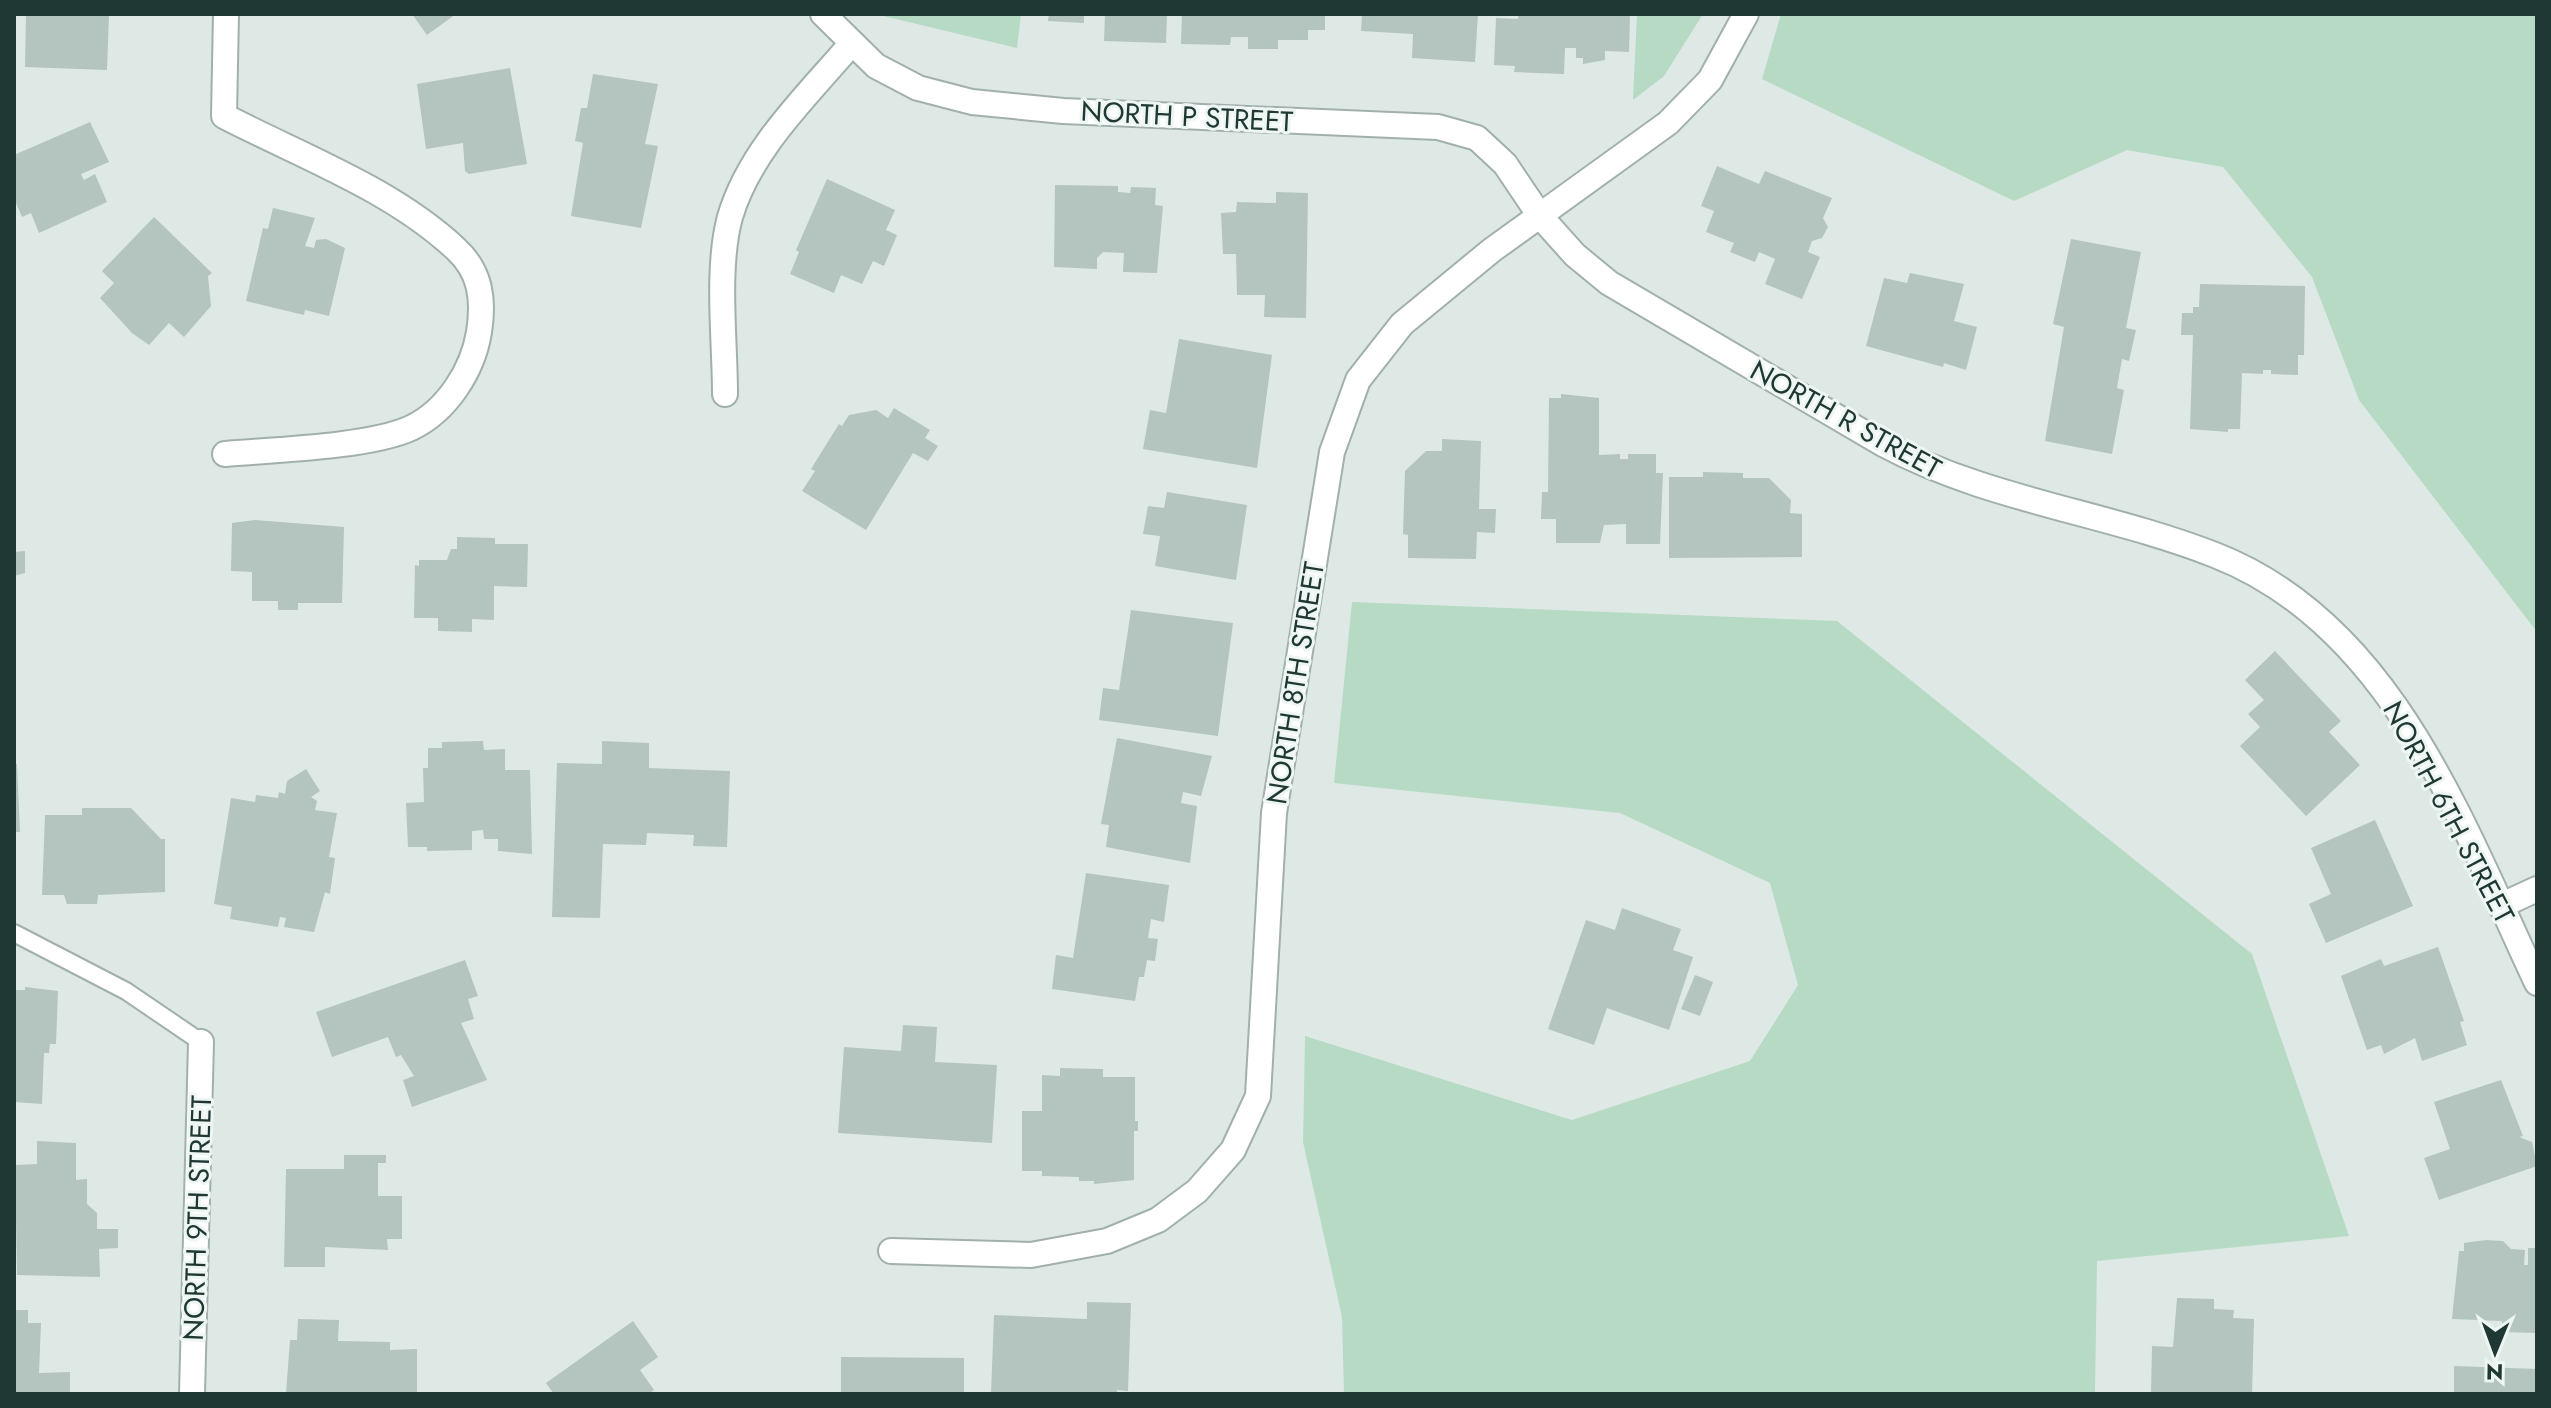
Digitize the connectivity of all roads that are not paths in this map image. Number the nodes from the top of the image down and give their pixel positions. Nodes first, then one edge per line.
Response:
1 (226, 14) edge
2 (823, 14) edge
3 (1746, 14) edge
4 (852, 43) junction
5 (1540, 216) junction
6 (725, 394) dead end
7 (225, 454) dead end
8 (2316, 615) joint
9 (2537, 889) edge
10 (2500, 906) junction
11 (14, 933) edge
12 (2537, 983) edge
13 (201, 1042) joint
14 (891, 1251) dead end
15 (192, 1394) edge

1 - 7 street
2 - 4 street, NORTH P STREET
3 - 5 street, NORTH 8TH STREET
4 - 5 street, NORTH P STREET
4 - 6 street
5 - 8 street, NORTH R STREET
5 - 14 street, NORTH 8TH STREET
8 - 10 street, NORTH 6TH STREET
9 - 10 street
10 - 12 street, NORTH 6TH STREET
11 - 13 lane
13 - 15 street, NORTH 9TH STREET

